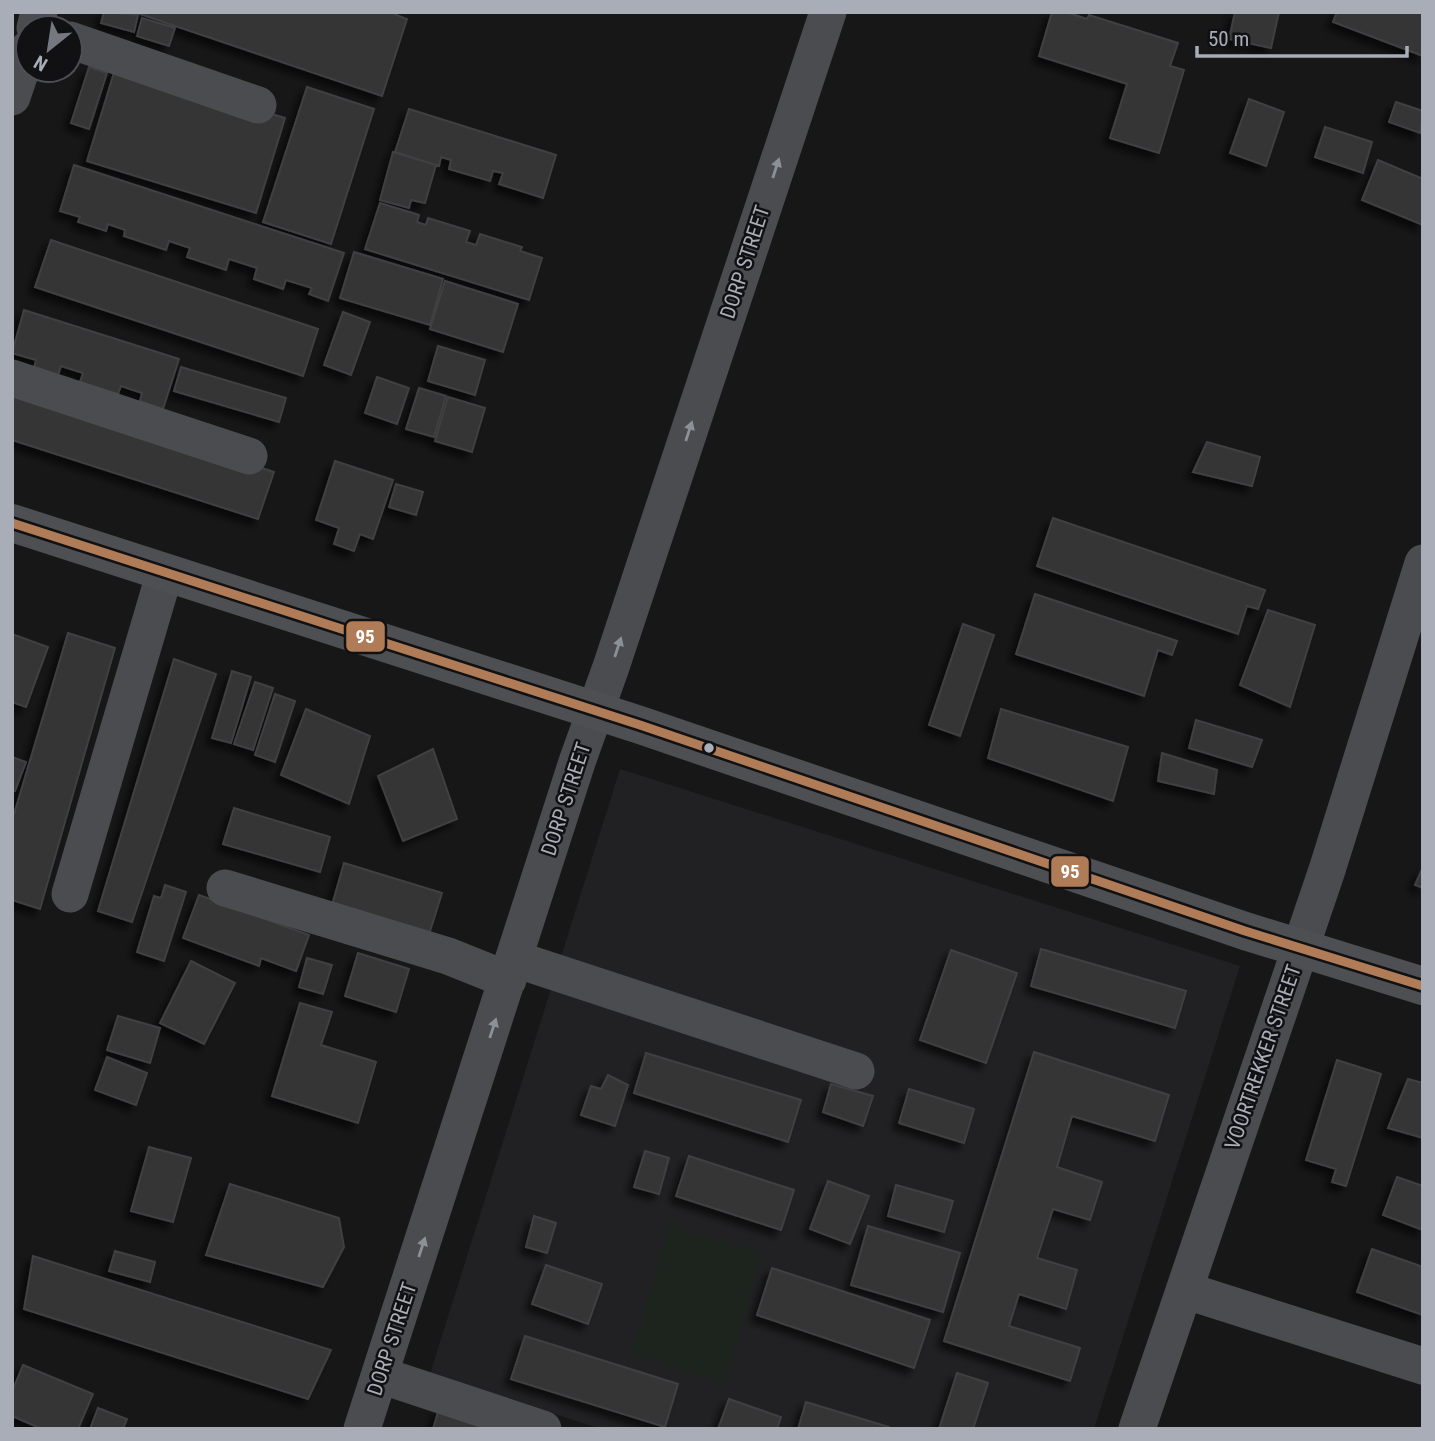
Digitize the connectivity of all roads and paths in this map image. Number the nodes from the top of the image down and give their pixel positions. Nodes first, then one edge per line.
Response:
1 (828, 12) edge
2 (84, 45) edge
3 (258, 105) dead end
4 (12, 378) edge
5 (250, 456) dead end
6 (12, 523) edge
7 (1423, 563) edge
8 (165, 572) junction
9 (595, 711) junction
10 (225, 888) dead end
11 (70, 894) dead end
12 (1301, 948) junction
13 (512, 970) junction
14 (1423, 986) edge
15 (856, 1071) dead end
16 (1184, 1290) junction
17 (1423, 1366) edge
18 (380, 1375) junction
19 (362, 1429) edge
20 (543, 1429) edge
21 (1137, 1429) edge

9 -> 1 street, DORP STREET
2 - 3 street
4 - 5 street
6 - 8 main road
7 - 12 street, VOORTREKKER STREET
8 - 9 main road
8 - 11 street
9 - 12 main road
9 - 13 street, DORP STREET
10 - 13 street
12 - 14 main road
12 - 16 street, VOORTREKKER STREET
13 - 15 street
18 -> 13 street, DORP STREET
16 - 17 street
16 - 21 street, VOORTREKKER STREET
18 - 19 street, DORP STREET
18 - 20 street

